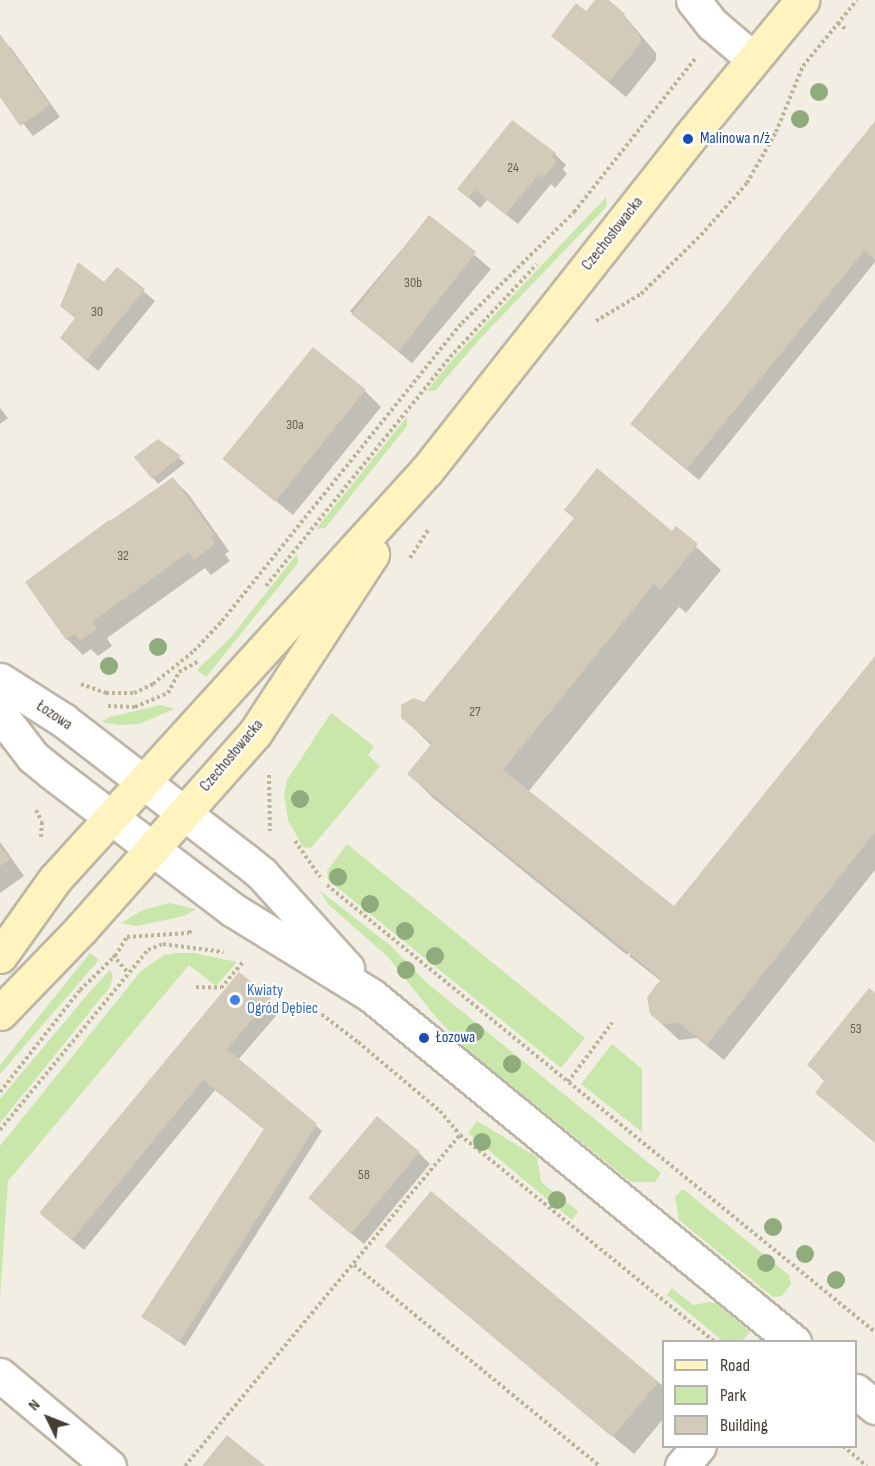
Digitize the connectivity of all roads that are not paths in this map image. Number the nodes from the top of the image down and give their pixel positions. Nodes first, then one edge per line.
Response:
1 (693, 0) edge
2 (802, 0) edge
3 (753, 59) junction
4 (427, 470) junction
5 (0, 680) edge
6 (0, 714) edge
7 (143, 782) junction
8 (184, 813) junction
9 (112, 817) junction
10 (152, 848) junction
11 (0, 956) edge
12 (372, 996) junction
13 (0, 1013) edge
14 (790, 1340) edge
15 (0, 1375) edge
16 (857, 1393) edge
17 (875, 1407) edge
18 (697, 1448) edge
19 (109, 1466) edge
20 (682, 1466) edge

1 - 3 street
2 - 3 street, Czechosłowacka
3 - 4 street, Czechosłowacka
4 - 7 street, Czechosłowacka
4 - 8 street, Czechosłowacka
5 - 7 street, Łozowa
6 - 9 street, Łozowa
7 - 8 street, Łozowa
7 - 9 street, Czechosłowacka
8 - 10 street, Czechosłowacka
8 - 12 street, Łozowa
9 - 10 street, Łozowa
9 - 11 street, Czechosłowacka
10 - 12 street, Łozowa
10 - 13 street, Czechosłowacka
12 - 14 street, Łozowa
15 - 19 street
16 - 17 street
18 - 20 street

